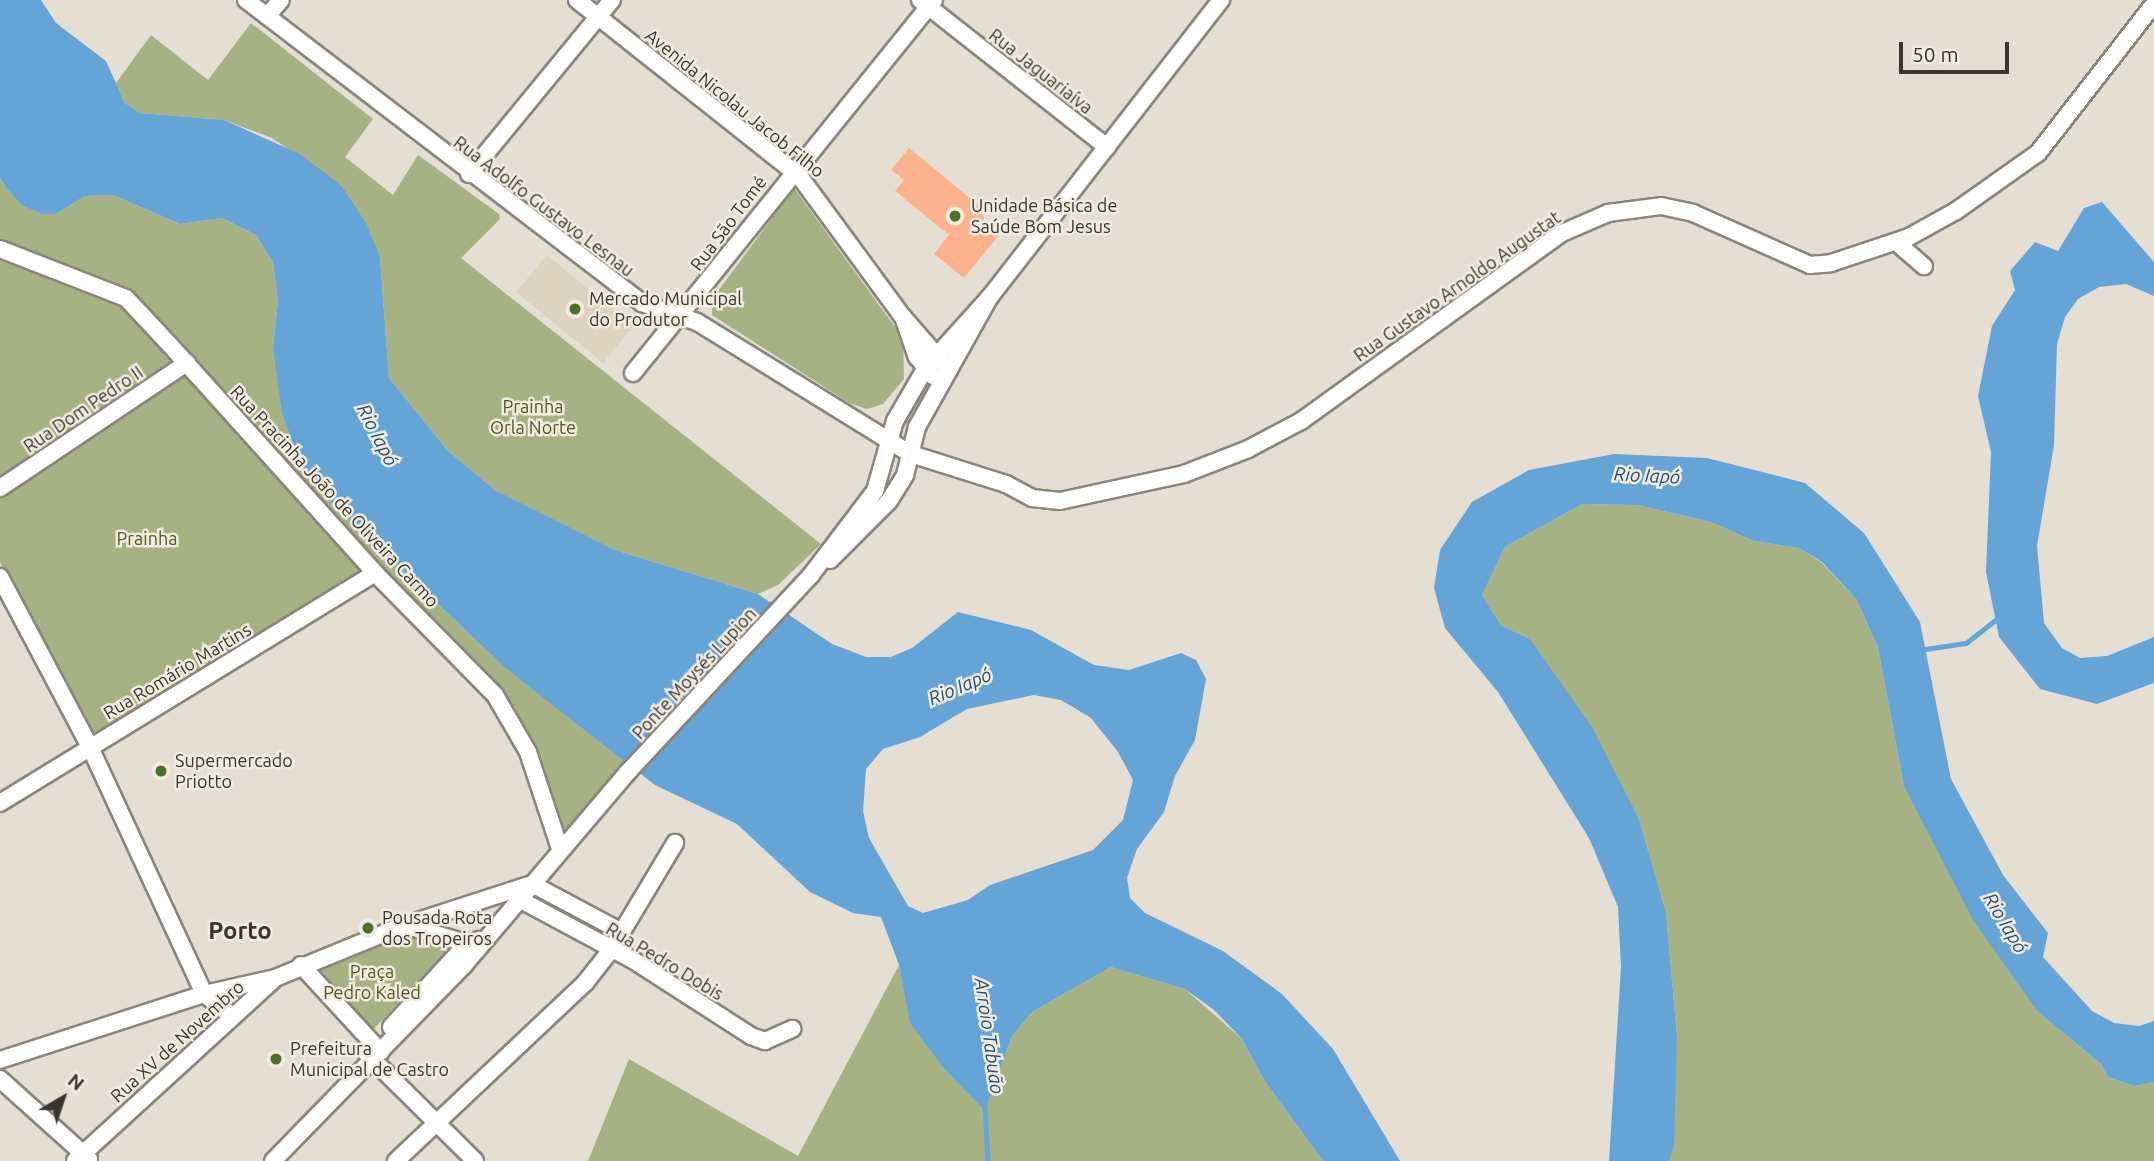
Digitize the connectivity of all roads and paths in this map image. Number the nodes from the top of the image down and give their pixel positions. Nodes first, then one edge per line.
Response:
1 (246, 0) edge
2 (281, 0) edge
3 (576, 0) edge
4 (612, 0) edge
5 (1221, 0) edge
6 (927, 2) edge
7 (2154, 4) edge
8 (267, 16) junction
9 (598, 17) junction
10 (1107, 147) junction
11 (792, 170) junction
12 (469, 174) junction
13 (1896, 242) junction
14 (0, 249) edge
15 (1924, 266) dead end
16 (989, 298) junction
17 (681, 317) junction
18 (187, 363) junction
19 (930, 363) junction
20 (633, 373) dead end
21 (945, 376) junction
22 (888, 442) junction
23 (911, 454) junction
24 (0, 488) edge
25 (375, 573) junction
26 (811, 575) junction
27 (0, 577) edge
28 (90, 747) junction
29 (0, 803) edge
30 (675, 843) dead end
31 (561, 849) junction
32 (532, 884) junction
33 (519, 899) junction
34 (474, 902) junction
35 (402, 926) junction
36 (622, 932) junction
37 (481, 939) junction
38 (611, 950) junction
39 (301, 965) junction
40 (275, 978) junction
41 (236, 986) junction
42 (204, 994) junction
43 (248, 1002) junction
44 (232, 1016) junction
45 (792, 1029) dead end
46 (374, 1053) junction
47 (0, 1060) edge
48 (0, 1079) edge
49 (435, 1124) junction
50 (83, 1158) edge
51 (274, 1161) edge
52 (396, 1161) edge
53 (475, 1161) edge

1 - 8 street, Rua Adolfo Gustavo Lesnau
2 - 8 street
3 - 9 street, Avenida Nicolau Jacob Filho
4 - 9 street
5 - 10 street
6 - 10 street, Rua Jaguariaíva
6 - 11 street, Rua São Tomé
7 - 13 street, Rua Gustavo Arnoldo Augustat
8 - 12 street, Rua Adolfo Gustavo Lesnau
9 - 11 street, Avenida Nicolau Jacob Filho
9 - 12 street
10 - 16 street
11 - 17 street, Rua São Tomé
11 - 19 street, Avenida Nicolau Jacob Filho
12 - 17 street, Rua Adolfo Gustavo Lesnau
13 - 15 street
13 - 23 street, Rua Gustavo Arnoldo Augustat
14 - 18 street, Rua Pracinha João de Oliveira Carmo
16 - 19 street
16 - 21 street
17 - 20 street, Rua São Tomé
17 - 22 street, Rua Adolfo Gustavo Lesnau
18 - 24 street, Rua Dom Pedro II
18 - 25 street, Rua Pracinha João de Oliveira Carmo
19 - 21 street, Avenida Nicolau Jacob Filho
19 - 22 street
21 - 23 street
22 - 23 street, Rua Adolfo Gustavo Lesnau
22 - 26 street
23 - 26 street
25 - 28 street, Rua Romário Martins
25 - 31 street, Rua Pracinha João de Oliveira Carmo
26 - 31 street, Ponte Moysés Lupion
27 - 28 street
28 - 29 street, Rua Romário Martins
28 - 42 street
30 - 36 street
31 - 32 street, Ponte Moysés Lupion
32 - 33 street, Ponte Moysés Lupion
32 - 34 street
32 - 36 street, Rua Pedro Dobis
33 - 37 street, Ponte Moysés Lupion
33 - 38 street, Rua Pedro Dobis
34 - 35 street
34 - 37 street
35 - 37 street
35 - 39 street
36 - 38 street
37 - 46 street, Ponte Moysés Lupion
38 - 45 street, Rua Pedro Dobis
38 - 49 street
39 - 40 street
39 - 46 street
40 - 41 street
40 - 43 street, Rua XV de Novembro
41 - 42 street
41 - 43 street
42 - 44 street
42 - 47 street
43 - 44 street, Rua XV de Novembro
44 - 50 street, Rua XV de Novembro
46 - 49 street
46 - 51 street, Ponte Moysés Lupion
48 - 50 street
49 - 52 street
49 - 53 street

